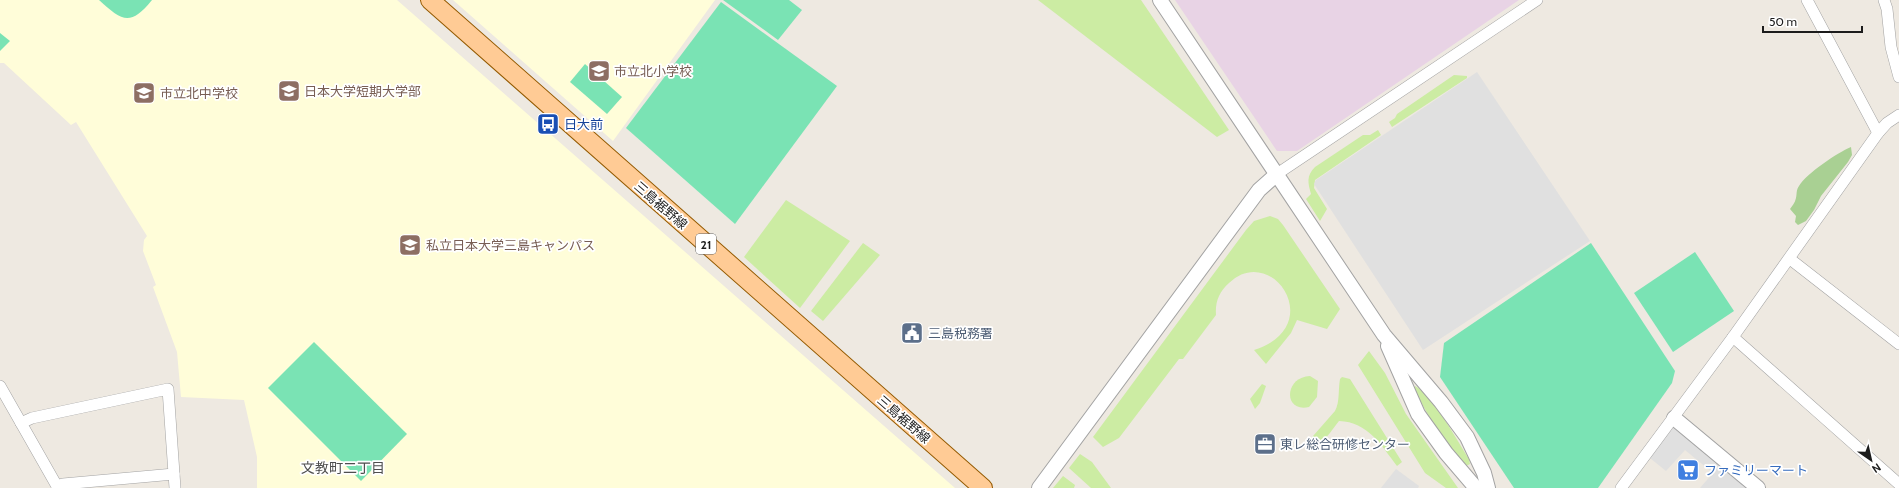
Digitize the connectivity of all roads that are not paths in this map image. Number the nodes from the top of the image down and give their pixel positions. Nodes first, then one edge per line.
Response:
1 (430, 0) edge
2 (1160, 0) edge
3 (1537, 0) edge
4 (1807, 0) edge
5 (1884, 0) edge
6 (1899, 77) edge
7 (1899, 115) edge
8 (1878, 133) junction
9 (1277, 174) junction
10 (1790, 259) junction
11 (1384, 335) junction
12 (1733, 337) junction
13 (1899, 344) edge
14 (0, 386) edge
15 (1674, 418) junction
16 (21, 423) junction
17 (174, 474) junction
18 (1899, 484) edge
19 (58, 487) edge
20 (175, 488) edge
21 (983, 488) edge
22 (1039, 488) edge
23 (1476, 488) edge
24 (1488, 488) edge
25 (1621, 488) edge
26 (1758, 488) edge

1 - 21 main road, 三島裾野線 / 21
2 - 9 street
3 - 9 street
4 - 8 street
5 - 6 street
7 - 8 street
8 - 10 street
9 - 11 street
9 - 22 street
10 - 12 street
10 - 13 street
11 - 23 street
11 - 24 street
12 - 15 street
12 - 18 street
14 - 16 street
15 - 25 street
15 - 26 street
16 - 17 street
16 - 19 street
17 - 19 street
17 - 20 street

